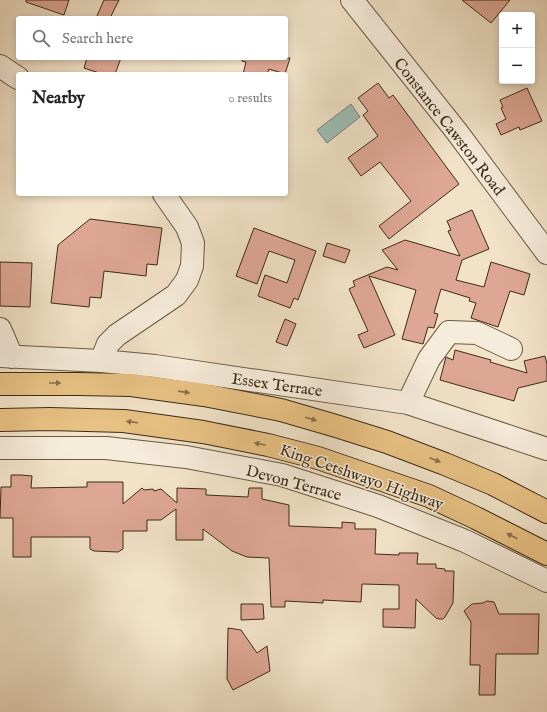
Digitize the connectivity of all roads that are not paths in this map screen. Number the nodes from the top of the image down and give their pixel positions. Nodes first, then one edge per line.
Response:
1 (352, 0) edge
2 (0, 66) edge
3 (16, 77) edge
4 (165, 196) edge
5 (547, 253) edge
6 (0, 329) edge
7 (511, 349) dead end
8 (6, 357) edge
9 (101, 361) junction
10 (0, 384) edge
11 (408, 403) junction
12 (0, 420) edge
13 (0, 448) edge
14 (547, 449) edge
15 (547, 512) edge
16 (547, 554) edge
17 (547, 581) edge

1 - 5 street, Constance Cawston Road
2 - 3 street
4 - 9 street
6 - 8 street
7 - 11 street
8 - 9 street, Essex Terrace
9 - 11 street, Essex Terrace
10 -> 15 highway
11 - 14 street, Essex Terrace
16 -> 12 highway, King Cetshwayo Highway
13 - 17 street, Devon Terrace

